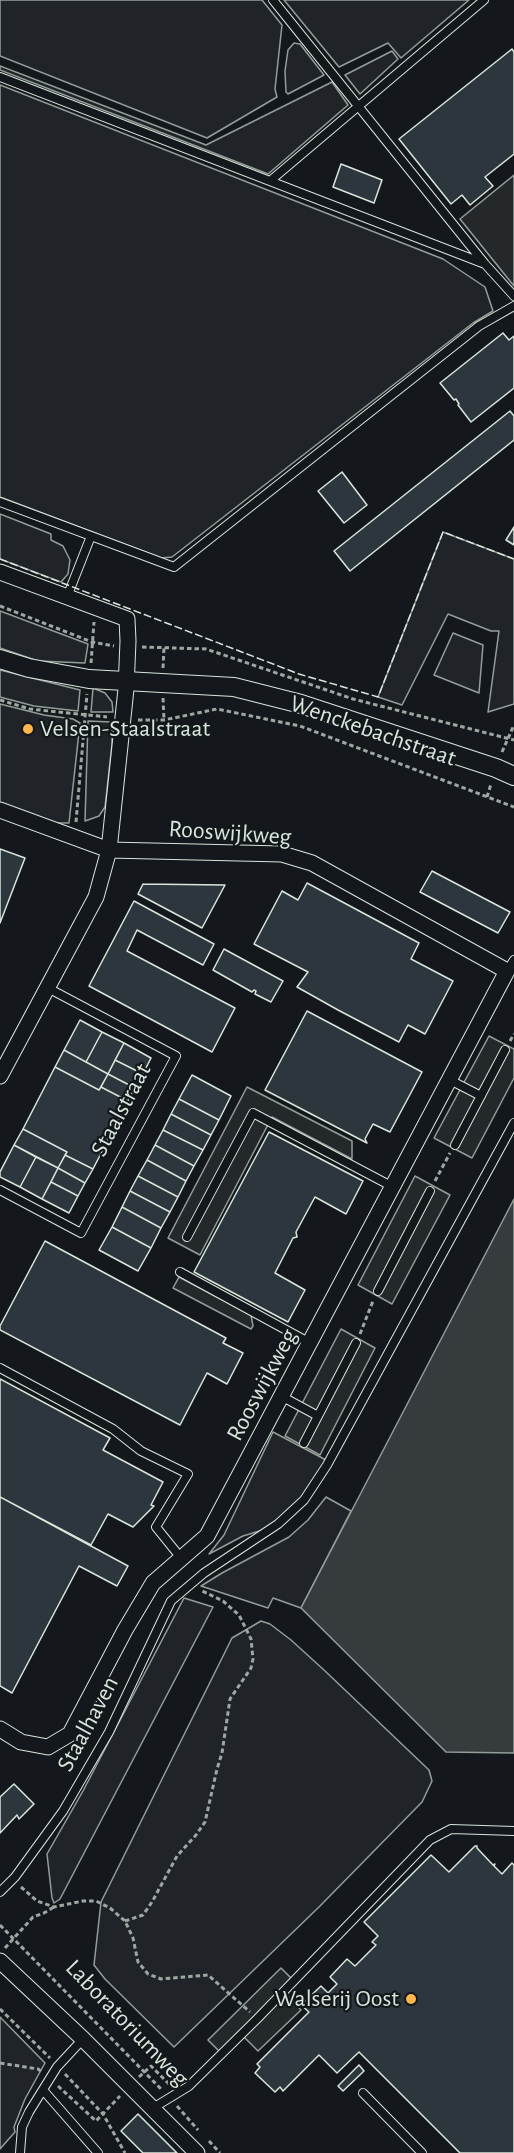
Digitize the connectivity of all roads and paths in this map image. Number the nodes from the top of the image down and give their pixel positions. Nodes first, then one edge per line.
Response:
1 (273, 0) edge
2 (484, 0) edge
3 (0, 77) edge
4 (359, 107) junction
5 (270, 181) junction
6 (485, 264) junction
7 (514, 296) edge
8 (514, 306) edge
9 (0, 502) edge
10 (91, 536) junction
11 (0, 572) edge
12 (66, 597) junction
13 (0, 606) edge
14 (128, 647) junction
15 (0, 658) edge
16 (127, 681) junction
17 (0, 700) edge
18 (85, 714) junction
19 (123, 719) junction
20 (514, 725) edge
21 (507, 738) junction
22 (514, 740) edge
23 (514, 776) edge
24 (514, 807) edge
25 (0, 810) edge
26 (75, 839) junction
27 (109, 850) junction
28 (511, 966) edge
29 (48, 988) junction
30 (505, 1050) dead end
31 (0, 1075) edge
32 (450, 1080) junction
33 (481, 1096) junction
34 (514, 1123) edge
35 (455, 1145) joint
36 (393, 1187) junction
37 (0, 1190) edge
38 (430, 1191) joint
39 (187, 1236) dead end
40 (180, 1272) dead end
41 (378, 1291) joint
42 (310, 1343) junction
43 (356, 1344) joint
44 (0, 1368) edge
45 (281, 1396) junction
46 (318, 1416) junction
47 (304, 1443) dead end
48 (181, 1558) junction
49 (189, 1585) junction
50 (0, 1729) edge
51 (514, 1831) edge
52 (13, 1879) junction
53 (0, 1892) edge
54 (54, 1907) junction
55 (125, 1922) junction
56 (0, 1925) edge
57 (14, 1939) junction
58 (0, 1961) edge
59 (0, 2009) edge
60 (257, 2019) junction
61 (84, 2039) junction
62 (0, 2063) edge
63 (57, 2067) junction
64 (145, 2071) junction
65 (50, 2078) junction
66 (130, 2086) junction
67 (43, 2090) junction
68 (178, 2093) junction
69 (363, 2093) dead end
70 (170, 2099) junction
71 (153, 2108) junction
72 (103, 2114) junction
73 (199, 2131) dead end
74 (206, 2139) dead end
75 (20, 2153) edge
76 (98, 2153) edge
77 (125, 2153) edge
78 (197, 2153) edge
79 (220, 2153) edge
80 (422, 2153) edge

1 - 4 lane
2 - 4 lane
3 - 5 lane
4 - 5 lane
4 - 6 lane
5 - 6 lane
6 - 7 lane
8 - 10 lane
9 - 10 lane
10 - 12 lane
11 - 12 street
12 - 14 street
13 - 14 path, Wenckebachstraat
14 - 16 street
14 - 21 path, Wenckebachstraat
15 - 16 street, Wenckebachstraat
16 - 19 street
16 - 23 street, Wenckebachstraat
17 - 18 path, Wenckebachstraat
18 - 19 path, Wenckebachstraat
18 - 26 path
19 - 24 path, Wenckebachstraat
19 - 27 street
20 - 21 path
21 - 22 path, Wenckebachstraat
25 - 26 street, Rooswijkweg
26 - 27 street, Rooswijkweg
27 - 28 street, Rooswijkweg
27 - 29 street
28 - 32 street, Rooswijkweg
29 - 31 street
29 - 37 lane, Staalstraat
30 - 33 lane
32 - 33 lane
32 - 36 street, Rooswijkweg
33 - 35 lane
34 - 49 lane, Staalhaven
35 - 38 path
36 - 39 lane
36 - 42 street, Rooswijkweg
38 - 41 lane
40 - 42 lane
41 - 43 path
42 - 45 street, Rooswijkweg
43 - 46 lane
44 - 48 lane
45 - 46 lane
45 - 48 street, Rooswijkweg
46 - 47 lane
48 - 50 street, Rooswijkweg
49 - 52 lane, Staalhaven
49 - 55 path
51 - 60 lane
52 - 53 lane, Staalhaven
52 - 54 path
54 - 55 path
54 - 57 path
55 - 60 path
56 - 57 path, Laboratoriumweg
57 - 64 path, Laboratoriumweg
58 - 61 street, Laboratoriumweg
59 - 63 path
60 - 68 lane
61 - 63 lane
61 - 66 street, Laboratoriumweg
62 - 65 path
63 - 65 lane
63 - 72 path
64 - 66 path
64 - 68 path
64 - 70 path, Laboratoriumweg
65 - 67 lane
65 - 72 path
66 - 71 street, Laboratoriumweg
66 - 72 path
67 - 75 lane
67 - 76 lane
68 - 70 lane
69 - 80 lane
70 - 71 lane
70 - 73 path, Laboratoriumweg
71 - 78 street, Laboratoriumweg
72 - 77 path
74 - 79 path

